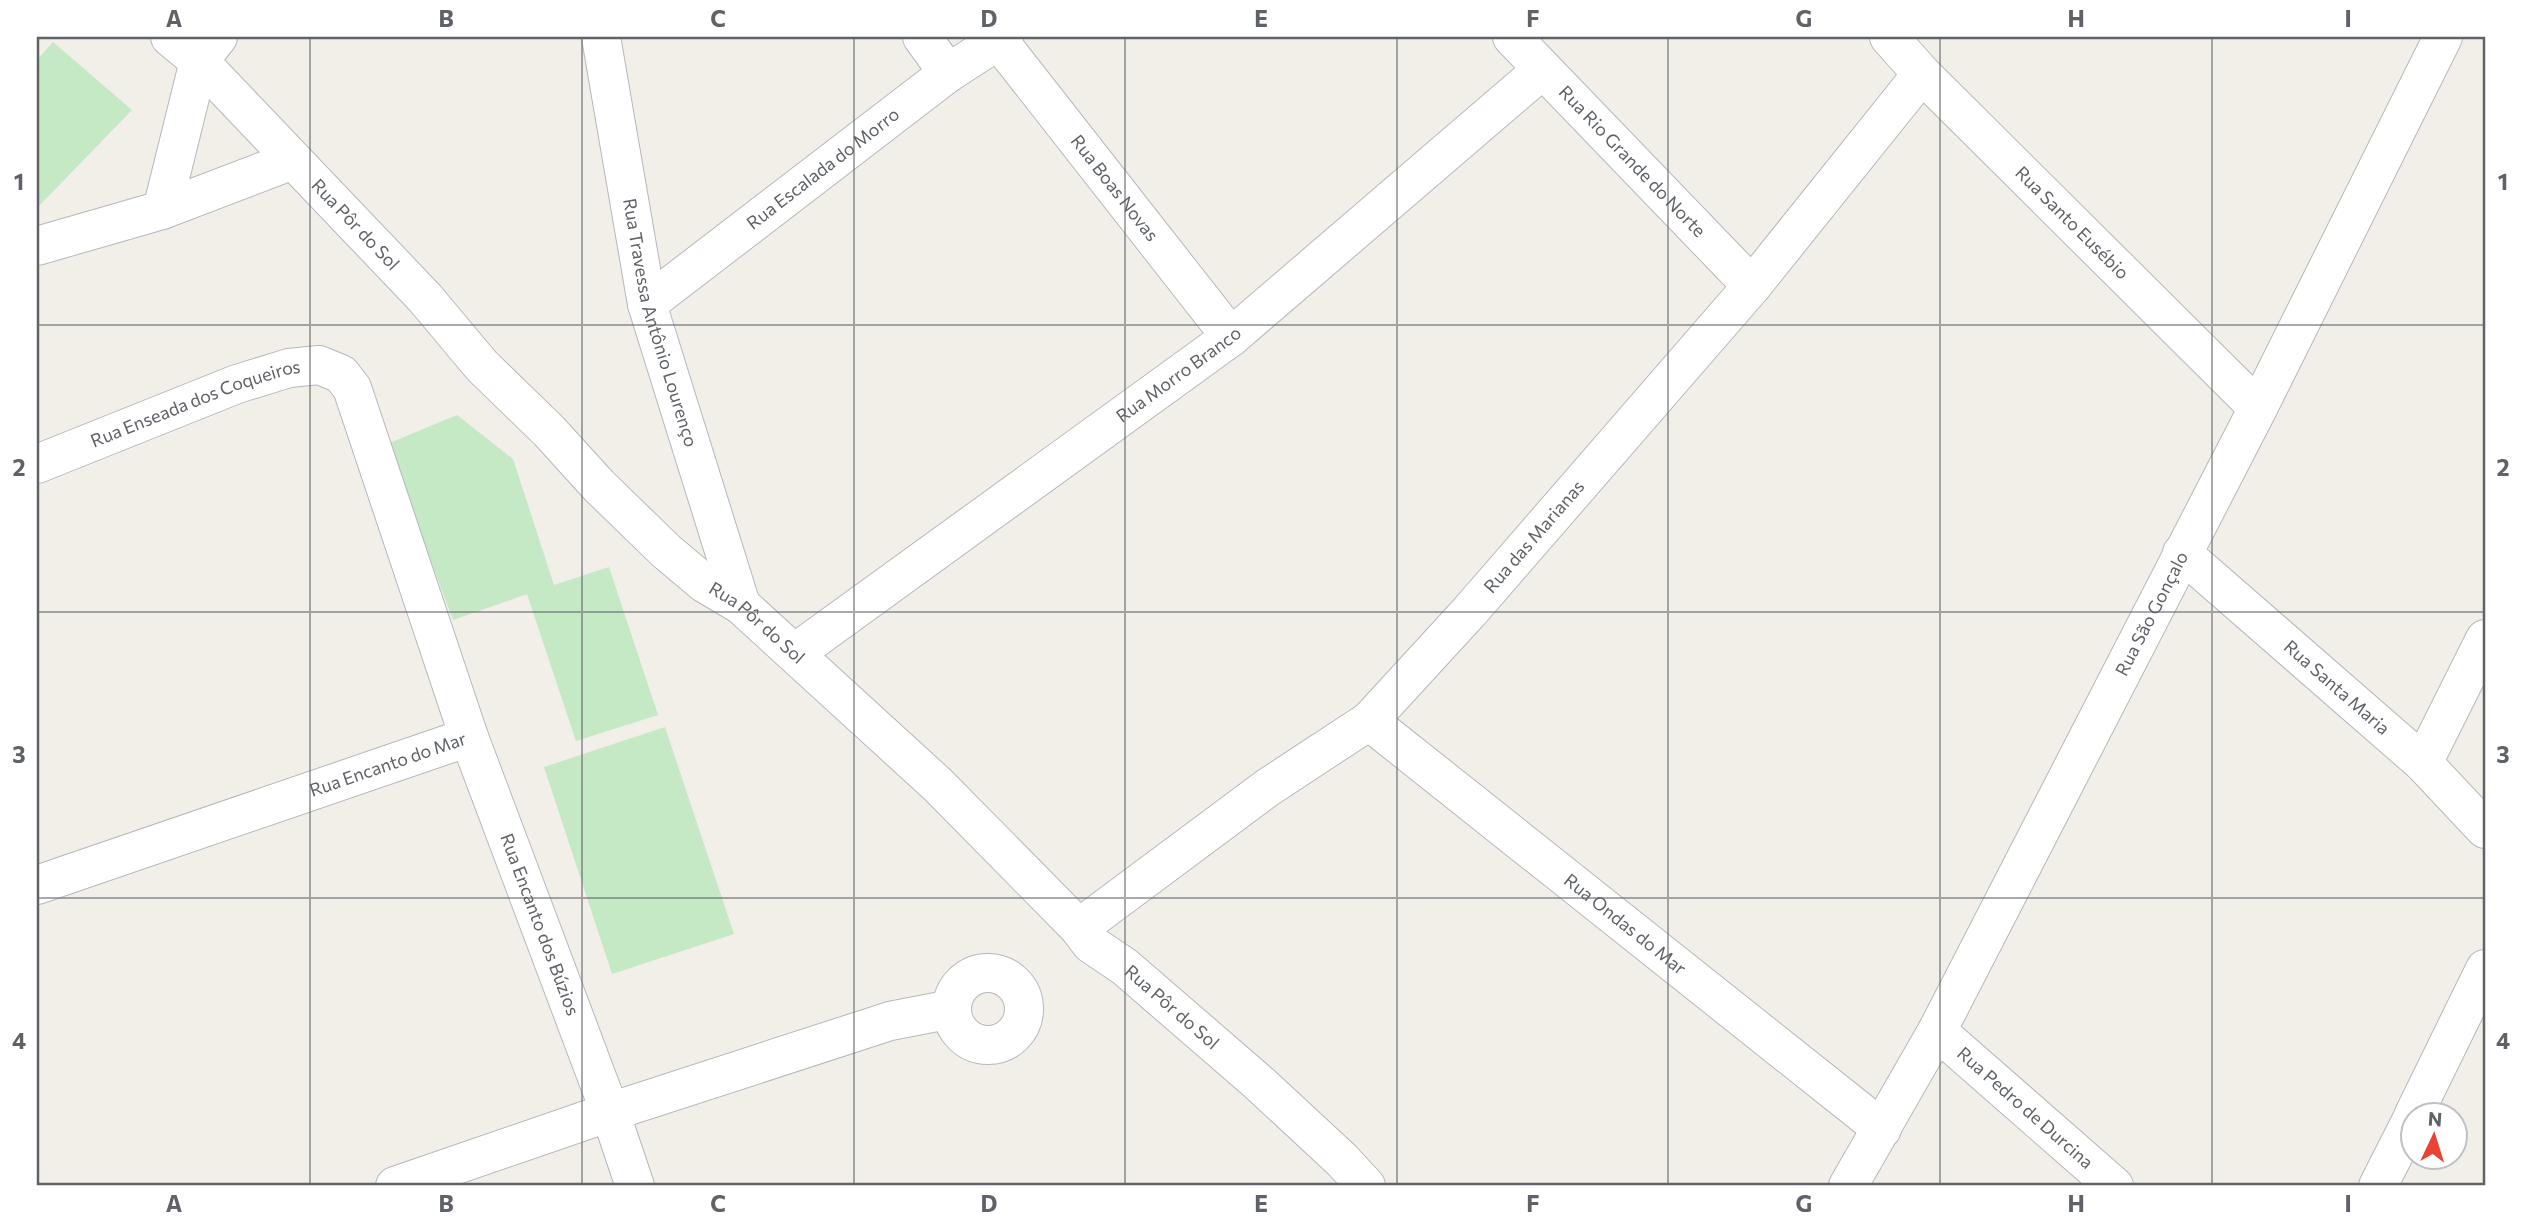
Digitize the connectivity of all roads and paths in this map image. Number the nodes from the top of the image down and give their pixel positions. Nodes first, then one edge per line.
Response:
1 (170, 37) edge
2 (601, 37) edge
3 (922, 37) edge
4 (1512, 37) edge
5 (1889, 37) edge
6 (2442, 37) edge
7 (1001, 39) edge
8 (209, 49) edge
9 (1542, 70) junction
10 (948, 73) junction
11 (1922, 74) junction
12 (293, 160) junction
13 (162, 210) junction
14 (37, 246) edge
15 (1752, 286) junction
16 (647, 304) junction
17 (1231, 337) junction
18 (2258, 408) junction
19 (366, 427) joint
20 (37, 464) edge
21 (2182, 553) junction
22 (741, 605) junction
23 (2485, 639) edge
24 (795, 653) junction
25 (1368, 721) junction
26 (469, 737) junction
27 (2423, 763) junction
28 (2485, 829) edge
29 (37, 885) edge
30 (1079, 928) junction
31 (2485, 969) edge
32 (952, 1009) dead end
33 (1937, 1031) junction
34 (2421, 1100) edge
35 (610, 1112) junction
36 (1882, 1129) junction
37 (2400, 1143) edge
38 (395, 1186) edge
39 (635, 1186) edge
40 (1366, 1186) edge
41 (1848, 1186) edge
42 (2114, 1186) edge
43 (2378, 1186) edge

1 - 8 street, Rua Pôr do Sol
2 - 16 street, Rua Travessa Antônio Lourenço
3 - 10 street
4 - 9 street, Rua Rio Grande do Norte
5 - 11 street, Rua Santo Eusébio
6 - 18 street, Rua São Gonçalo
7 - 10 street, Rua Escalada do Morro
7 - 17 street, Rua Boas Novas
8 - 12 street, Rua Pôr do Sol
8 - 13 street
9 - 15 street, Rua Rio Grande do Norte
9 - 17 street, Rua Morro Branco
10 - 16 street, Rua Escalada do Morro
11 - 15 street, Rua das Marianas
11 - 18 street, Rua Santo Eusébio
12 - 13 street
12 - 22 street, Rua Pôr do Sol
13 - 14 street
15 - 25 street, Rua das Marianas
16 - 22 street, Rua Travessa Antônio Lourenço
17 - 24 street, Rua Morro Branco
18 - 21 street, Rua São Gonçalo
19 - 20 street, Rua Enseada dos Coqueiros
19 - 26 street, Rua Encanto do Mar
21 - 27 street, Rua Santa Maria
21 - 33 street, Rua São Gonçalo
22 - 24 street, Rua Pôr do Sol
23 - 27 street
24 - 30 street, Rua Pôr do Sol
25 - 30 street, Rua das Marianas
25 - 36 street, Rua Ondas do Mar
26 - 29 street, Rua Encanto do Mar
26 - 35 street, Rua Encanto dos Búzios
27 - 28 street, Rua Santa Maria
30 - 40 street, Rua Pôr do Sol
31 - 34 street
32 - 35 street
33 - 36 street, Rua São Gonçalo
33 - 42 street, Rua Pedro de Durcina
35 - 38 street
35 - 39 street, Rua Encanto dos Búzios
36 - 41 street, Rua São Gonçalo
37 - 43 street

